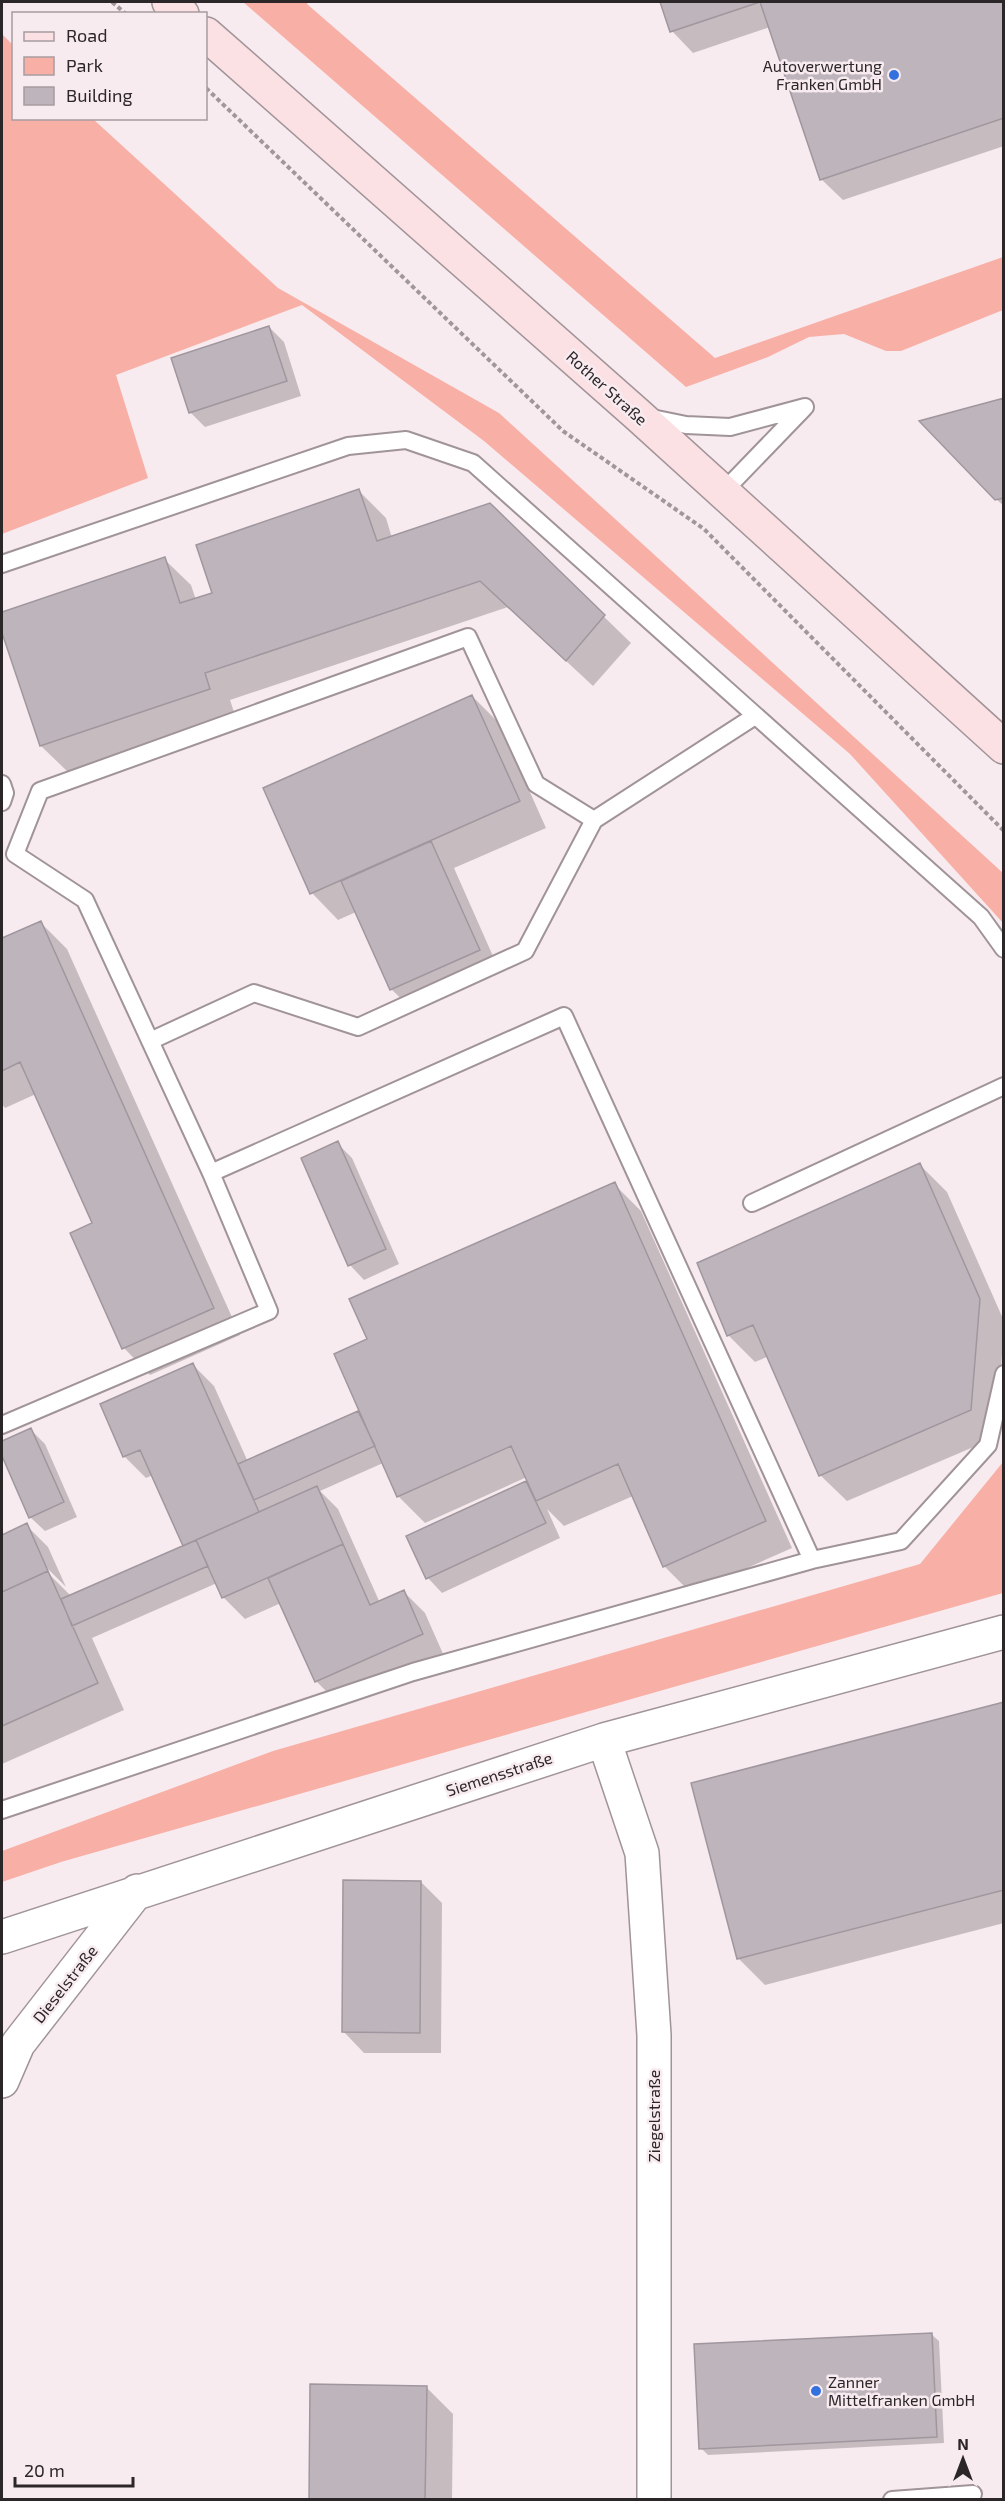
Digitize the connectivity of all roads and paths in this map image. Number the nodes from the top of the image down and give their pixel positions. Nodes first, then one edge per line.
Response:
1 (112, 2) edge
2 (124, 12) edge
3 (207, 35) edge
4 (207, 89) edge
5 (638, 415) junction
6 (722, 493) junction
7 (2, 564) edge
8 (755, 716) junction
9 (1004, 747) edge
10 (2, 784) edge
11 (2, 802) edge
12 (594, 820) junction
13 (1004, 831) edge
14 (1004, 948) edge
15 (150, 1041) junction
16 (1004, 1086) edge
17 (211, 1173) junction
18 (752, 1203) dead end
19 (1004, 1374) edge
20 (2, 1425) edge
21 (812, 1560) junction
22 (1004, 1632) edge
23 (604, 1740) junction
24 (2, 1810) edge
25 (137, 1891) junction
26 (2, 1937) edge
27 (2, 2081) edge
28 (974, 2494) dead end
29 (654, 2499) edge
30 (892, 2499) edge

1 - 2 path
3 - 5 main road, Rother Straße
4 - 13 path
5 - 6 main road, Rother Straße
5 - 6 lane
6 - 9 main road, Rother Straße
7 - 8 lane
8 - 12 lane
8 - 14 lane
10 - 11 lane
12 - 15 lane
12 - 15 lane
15 - 17 lane
16 - 18 lane
17 - 20 lane
17 - 21 lane
19 - 21 lane
21 - 24 lane
22 - 23 street, Siemensstraße
23 - 25 street, Siemensstraße
23 - 29 street, Ziegelstraße
25 - 26 street, Siemensstraße
25 - 27 street, Dieselstraße
28 - 30 lane

